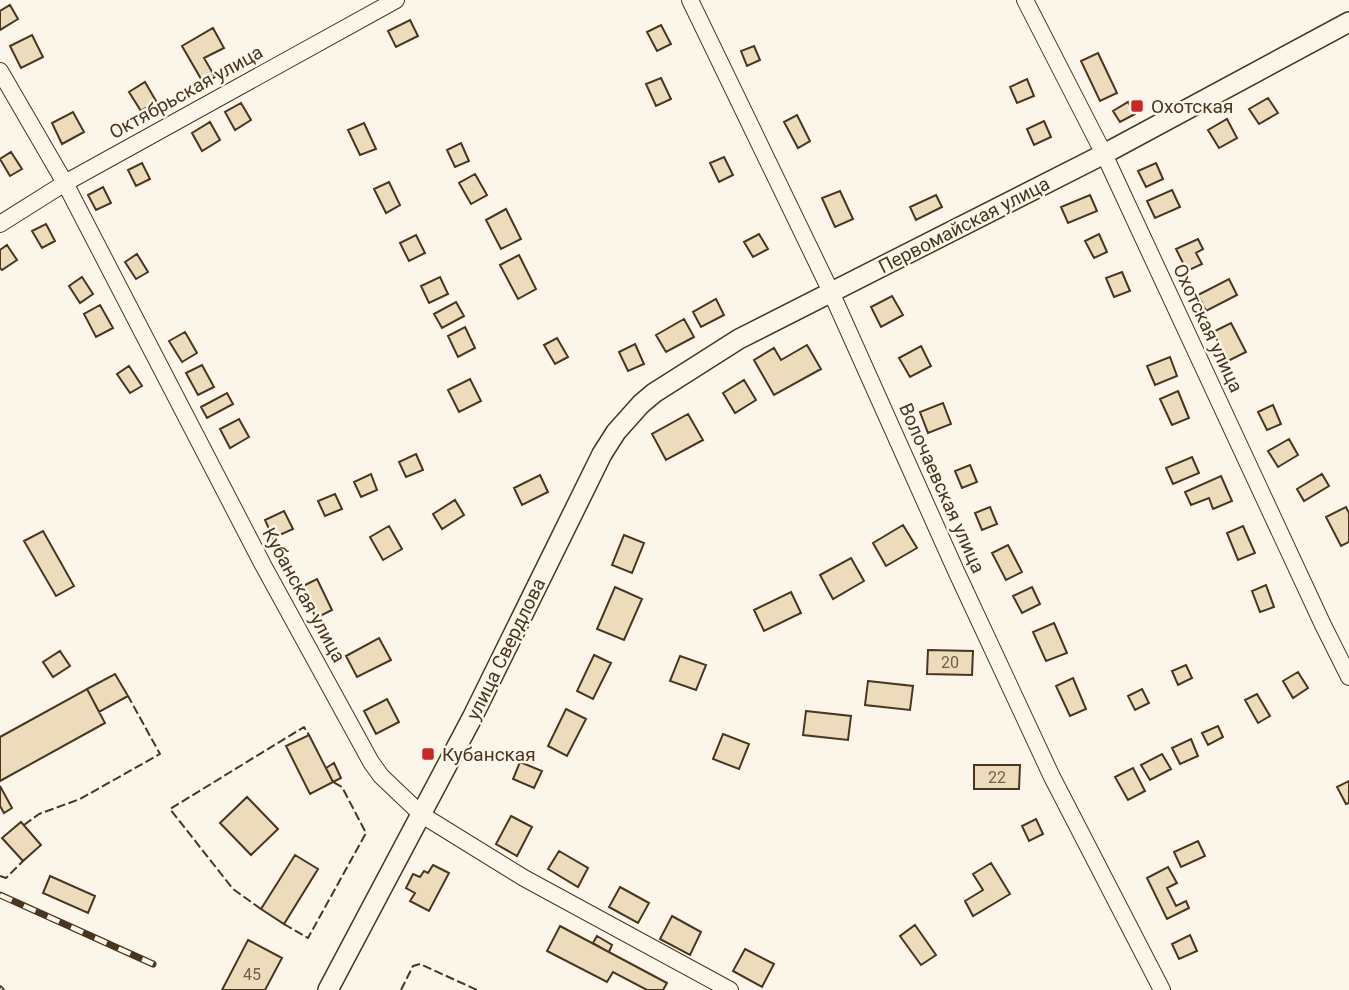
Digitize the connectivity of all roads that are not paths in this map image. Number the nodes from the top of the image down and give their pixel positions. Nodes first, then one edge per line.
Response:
1 (396, 0) edge
2 (690, 0) edge
3 (1025, 0) edge
4 (1349, 22) edge
5 (0, 71) edge
6 (1104, 154) junction
7 (65, 183) junction
8 (0, 224) edge
9 (831, 292) junction
10 (602, 454) joint
11 (1349, 677) edge
12 (422, 815) junction
13 (328, 990) edge
14 (730, 990) edge
15 (1162, 990) edge

1 - 7 street, Октябрьская улица
2 - 9 street, Волочаевская улица
3 - 6 street, Охотская улица
4 - 6 main road, Первомайская улица
5 - 7 street, Кубанская улица
6 - 9 main road, Первомайская улица
6 - 11 street, Охотская улица
7 - 8 street, Октябрьская улица
7 - 12 street, Кубанская улица
9 - 10 main road, Первомайская улица
9 - 15 street, Волочаевская улица
10 - 12 main road, улица Свердлова
12 - 13 main road, улица Свердлова
12 - 14 street, Кубанская улица

